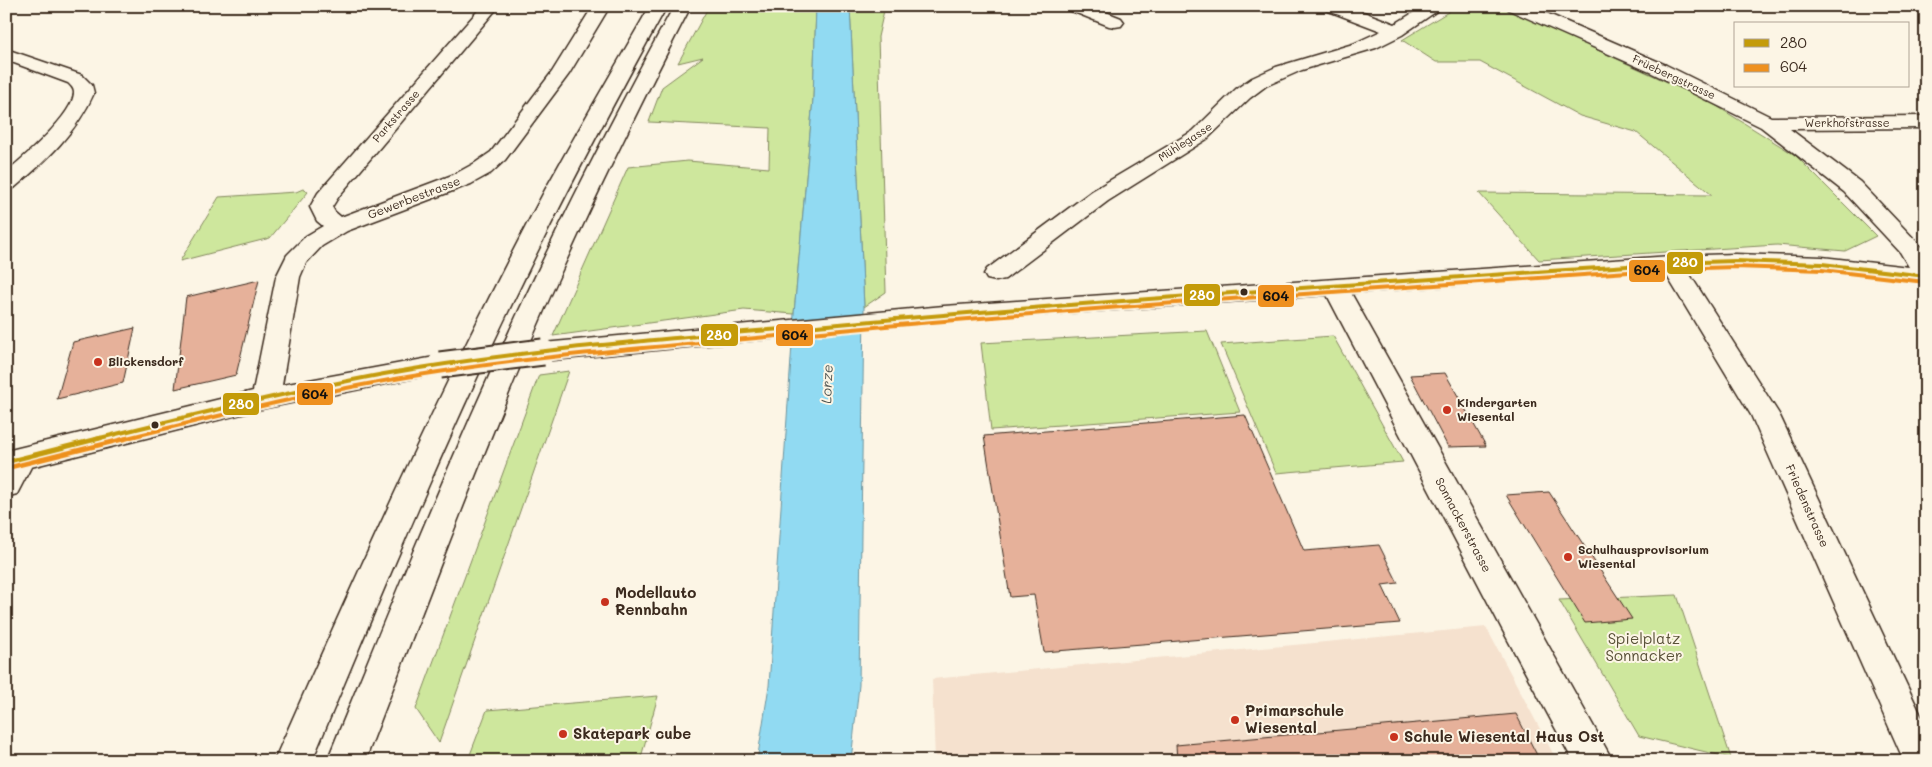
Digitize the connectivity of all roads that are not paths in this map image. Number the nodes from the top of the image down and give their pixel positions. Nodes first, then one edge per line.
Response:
1 (491, 6) edge
2 (602, 6) edge
3 (659, 6) edge
4 (683, 6) edge
5 (1076, 6) edge
6 (1332, 6) edge
7 (1436, 6) edge
8 (1515, 6) edge
9 (1116, 22) dead end
10 (1396, 31) junction
11 (6, 54) edge
12 (1926, 122) edge
13 (1768, 123) junction
14 (6, 183) edge
15 (339, 226) junction
16 (1671, 263) junction
17 (996, 274) dead end
18 (1926, 275) edge
19 (1335, 287) junction
20 (266, 398) junction
21 (13, 461) edge
22 (6, 486) edge
23 (293, 761) edge
24 (346, 761) edge
25 (1594, 761) edge
26 (1923, 761) edge

1 - 15 main road, Parkstrasse
2 - 15 main road, Gewerbestrasse
3 - 23 main road
4 - 24 main road
5 - 9 main road
6 - 10 main road
7 - 10 main road, Mühlegasse
8 - 13 main road, Früebergstrasse
10 - 17 main road, Mühlegasse
11 - 14 main road
12 - 13 main road, Werkhofstrasse
13 - 18 main road, Früebergstrasse
15 - 20 main road, Gewerbestrasse
16 - 18 main road
16 - 19 main road
16 - 26 main road, Friedenstrasse
19 - 20 main road, bridge
19 - 25 main road, Sonnackerstrasse
20 - 21 main road
21 - 22 main road

